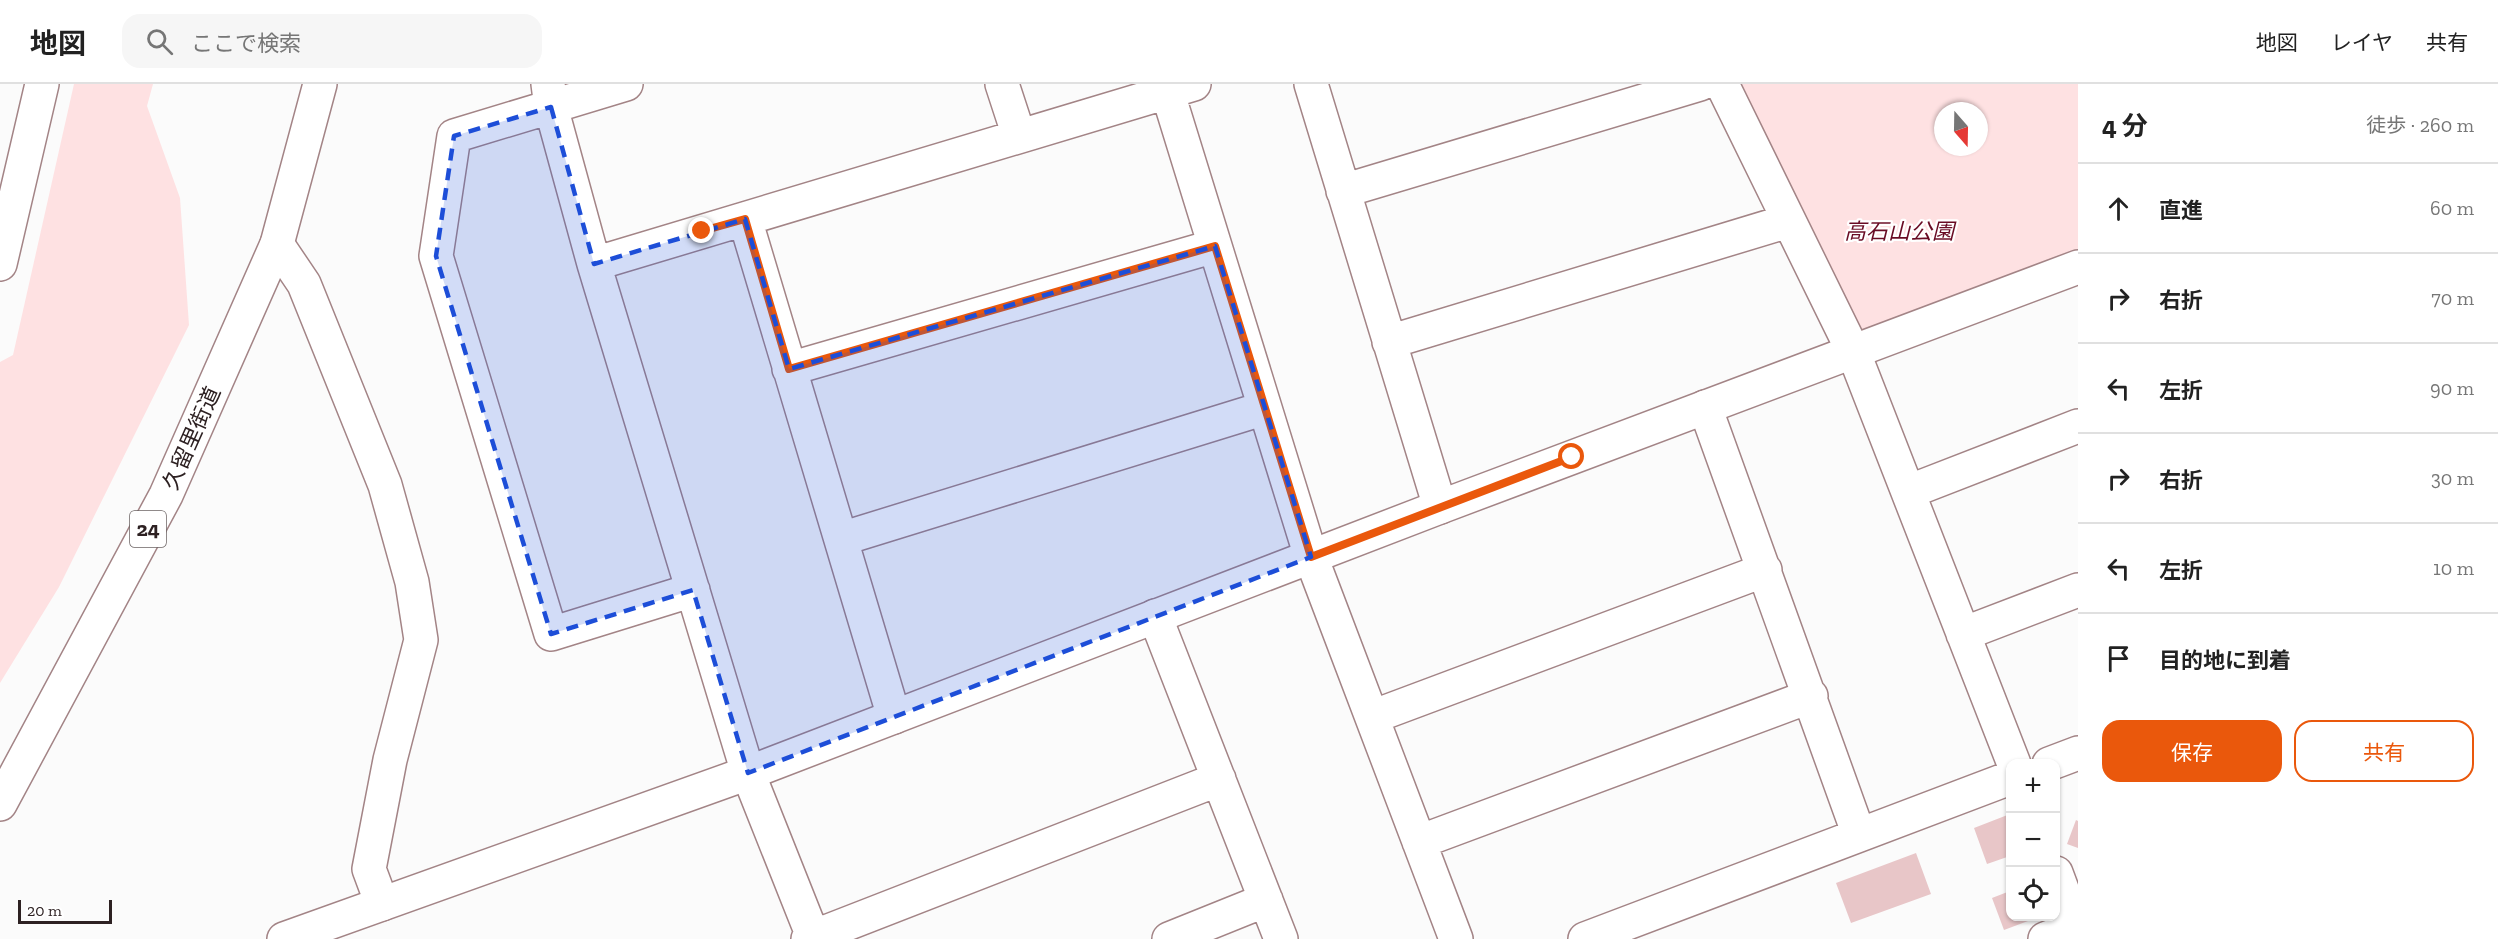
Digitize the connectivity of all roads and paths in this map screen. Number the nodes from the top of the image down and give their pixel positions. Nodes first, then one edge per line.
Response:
1 (42, 84) edge
2 (320, 84) edge
3 (626, 84) edge
4 (1002, 84) edge
5 (1311, 84) edge
6 (1700, 84) edge
7 (1722, 84) edge
8 (1175, 87) edge
9 (549, 95) edge
10 (1019, 136) junction
11 (1343, 191) junction
12 (745, 219) junction
13 (1788, 221) junction
14 (277, 244) junction
15 (1215, 246) junction
16 (0, 264) edge
17 (594, 264) junction
18 (2078, 267) edge
19 (1389, 342) junction
20 (1853, 351) junction
21 (789, 369) junction
22 (1705, 407) junction
23 (1264, 408) junction
24 (2078, 426) edge
25 (1908, 492) junction
26 (1440, 507) junction
27 (841, 539) junction
28 (1311, 557) junction
29 (1765, 570) junction
30 (693, 590) junction
31 (2078, 590) edge
32 (1155, 616) junction
33 (1963, 634) junction
34 (1811, 696) junction
35 (894, 717) junction
36 (1372, 717) junction
37 (2078, 753) edge
38 (2012, 759) edge
39 (2060, 760) edge
40 (748, 773) junction
41 (1219, 779) junction
42 (2006, 780) edge
43 (0, 804) edge
44 (1859, 835) junction
45 (1419, 842) junction
46 (2060, 886) edge
47 (1266, 900) junction
48 (382, 904) junction
49 (2077, 930) edge
50 (1624, 932) edge
51 (812, 938) edge
52 (284, 939) edge
53 (1169, 939) edge
54 (1281, 939) edge
55 (1456, 939) edge
56 (1586, 939) edge
57 (2045, 939) edge

1 - 16 street
2 - 14 street, 久留里街道 / 24
3 - 9 street
4 - 10 street
5 - 11 street
6 - 11 street
7 - 13 street
8 - 10 street
8 - 15 street
9 - 17 street
9 - 30 street
10 - 12 street
11 - 19 street
12 - 17 street
12 - 21 street
13 - 19 street
13 - 20 street
14 - 43 street, 久留里街道 / 24
14 - 48 street
15 - 21 street
15 - 23 street
17 - 30 street
18 - 20 street
19 - 26 street
20 - 22 street
20 - 25 street
21 - 27 street
22 - 26 street
22 - 29 street
23 - 27 street
23 - 28 street
24 - 25 street
25 - 33 street
26 - 28 street
27 - 35 street
28 - 32 street
28 - 36 street
29 - 34 street
29 - 36 street
30 - 40 street
31 - 33 street
32 - 35 street
32 - 41 street
33 - 38 street
34 - 44 street
34 - 45 street
35 - 40 street
36 - 45 street
37 - 39 street
40 - 48 street
40 - 51 street
41 - 47 street
41 - 51 street
42 - 44 street
44 - 50 street
45 - 55 street
46 - 49 street
47 - 53 street
47 - 54 street
48 - 52 street
49 - 57 street
50 - 56 street

